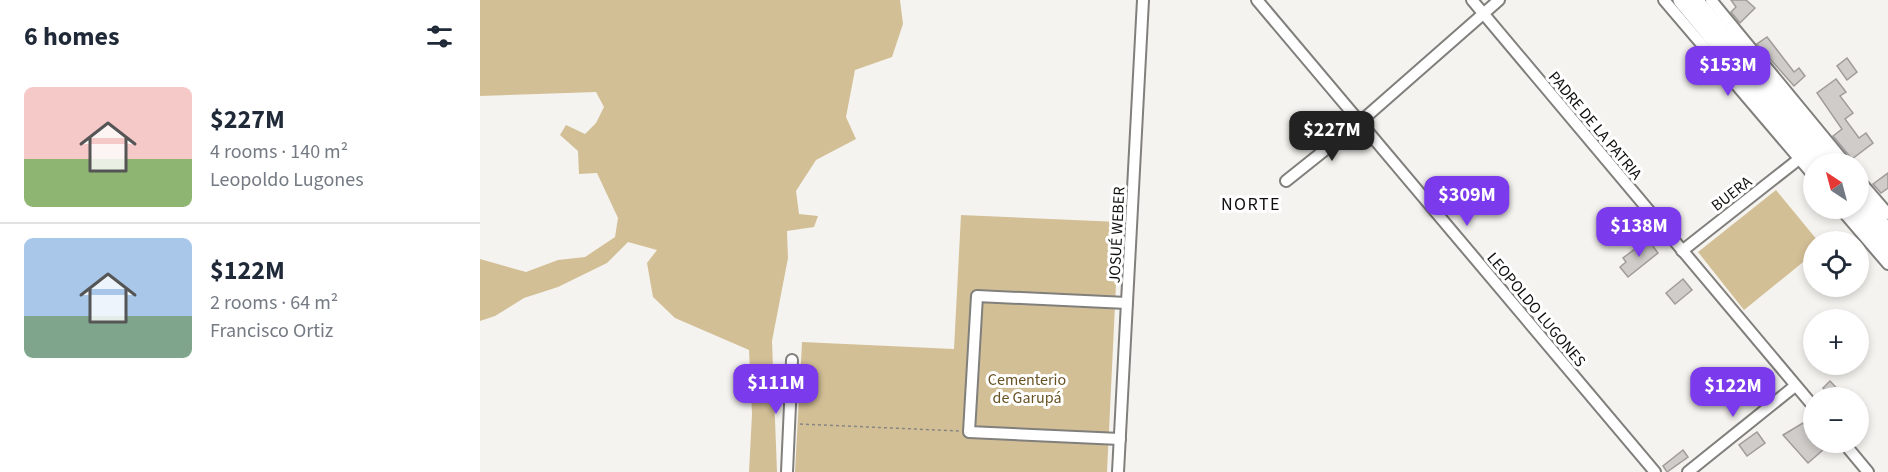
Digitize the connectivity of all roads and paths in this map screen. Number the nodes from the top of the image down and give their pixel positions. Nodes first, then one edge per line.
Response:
1 (1143, 0) edge
2 (1257, 0) edge
3 (1472, 0) edge
4 (1499, 0) edge
5 (1664, 0) edge
6 (1681, 0) edge
7 (1695, 0) edge
8 (1711, 0) edge
9 (1483, 13) junction
10 (1360, 122) junction
11 (1808, 153) edge
12 (1823, 153) edge
13 (1837, 153) edge
14 (1799, 159) junction
15 (1803, 164) edge
16 (1286, 181) dead end
17 (1869, 191) edge
18 (1869, 209) edge
19 (1888, 214) edge
20 (1849, 219) edge
21 (1863, 219) edge
22 (1888, 232) edge
23 (1888, 249) edge
24 (1682, 251) junction
25 (1888, 264) edge
26 (1127, 303) junction
27 (792, 360) dead end
28 (1795, 386) junction
29 (1803, 395) edge
30 (789, 423) junction
31 (969, 432) junction
32 (1120, 439) junction
33 (1852, 453) edge
34 (787, 472) edge
35 (1118, 472) edge
36 (1655, 472) edge
37 (1688, 472) edge
38 (1868, 472) edge

1 - 26 street, JOSUÉ WEBER
2 - 10 street, LEOPOLDO LUGONES
3 - 9 street, PADRE DE LA PATRIA
4 - 9 street
5 - 14 street
6 - 11 main road
7 - 12 main road
8 - 13 street
9 - 10 street
9 - 24 street, PADRE DE LA PATRIA
10 - 16 street
10 - 36 street, LEOPOLDO LUGONES
14 - 15 street
14 - 24 street, BUERA
17 - 19 street
18 - 22 main road
20 - 25 street
21 - 23 main road
24 - 28 street, PADRE DE LA PATRIA
26 - 31 street
26 - 32 street, JOSUÉ WEBER
27 - 30 street
28 - 29 street, PADRE DE LA PATRIA
28 - 37 street
30 - 31 path
30 - 34 street
31 - 32 street
32 - 35 street, JOSUÉ WEBER
33 - 38 street

